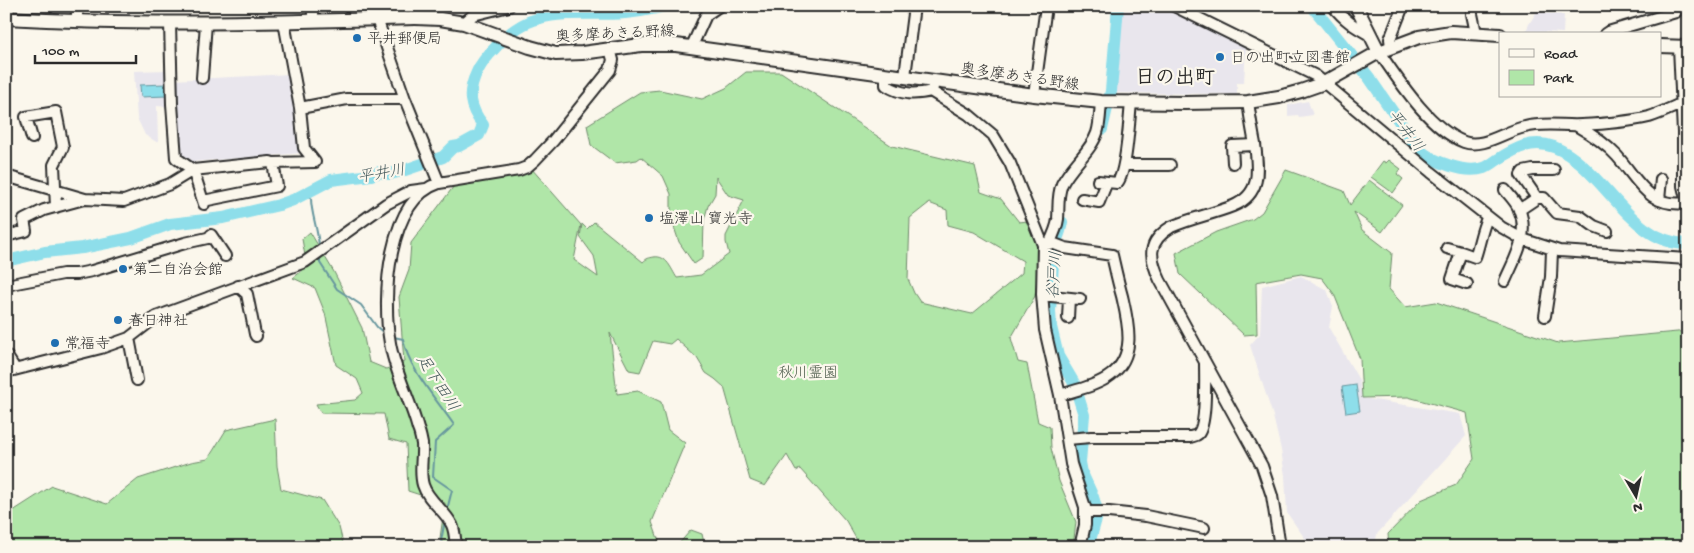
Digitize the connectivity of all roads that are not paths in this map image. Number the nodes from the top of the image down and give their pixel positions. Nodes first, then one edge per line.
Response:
1 (77, 6) edge
2 (313, 6) edge
3 (719, 6) edge
4 (914, 6) edge
5 (1046, 6) edge
6 (1174, 6) edge
7 (1333, 6) edge
8 (1356, 6) edge
9 (1403, 6) edge
10 (1472, 6) edge
11 (1677, 6) edge
12 (503, 7) edge
13 (1192, 10) edge
14 (375, 13) edge
15 (6, 18) edge
16 (77, 21) junction
17 (313, 21) junction
18 (284, 22) junction
19 (170, 23) junction
20 (206, 23) junction
21 (464, 23) junction
22 (1608, 32) edge
23 (1476, 33) junction
24 (1370, 35) junction
25 (1499, 35) edge
26 (692, 46) junction
27 (1662, 46) edge
28 (1683, 47) edge
29 (610, 49) junction
30 (1381, 51) junction
31 (886, 74) junction
32 (905, 76) junction
33 (202, 78) dead end
34 (1324, 82) junction
35 (933, 86) junction
36 (1034, 95) junction
37 (405, 99) junction
38 (1101, 102) junction
39 (1248, 102) junction
40 (1684, 102) edge
41 (1131, 103) junction
42 (300, 108) junction
43 (1576, 125) junction
44 (32, 138) dead end
45 (1255, 146) junction
46 (273, 164) junction
47 (1233, 164) dead end
48 (1124, 165) junction
49 (1170, 165) dead end
50 (193, 170) junction
51 (1554, 170) dead end
52 (6, 176) edge
53 (437, 179) junction
54 (1662, 179) dead end
55 (427, 189) junction
56 (55, 190) junction
57 (1505, 190) dead end
58 (1537, 198) junction
59 (85, 199) junction
60 (1082, 199) dead end
61 (1659, 200) junction
62 (1687, 205) edge
63 (56, 207) junction
64 (1519, 210) junction
65 (1488, 217) junction
66 (1607, 231) dead end
67 (6, 236) edge
68 (1522, 239) junction
69 (1046, 244) junction
70 (1447, 248) dead end
71 (1552, 250) junction
72 (1461, 252) junction
73 (225, 256) dead end
74 (1688, 259) edge
75 (1505, 281) dead end
76 (1467, 284) dead end
77 (6, 285) edge
78 (238, 286) junction
79 (1048, 296) junction
80 (1545, 316) dead end
81 (1068, 318) dead end
82 (256, 336) dead end
83 (129, 338) junction
84 (6, 355) edge
85 (1205, 362) junction
86 (11, 371) edge
87 (137, 380) dead end
88 (1060, 395) junction
89 (1067, 439) junction
90 (1093, 513) junction
91 (1204, 528) dead end
92 (456, 547) edge
93 (1080, 547) edge
94 (1280, 547) edge

1 - 16 street
2 - 17 street
3 - 26 street
4 - 32 street
5 - 36 street
6 - 13 street
7 - 24 street
8 - 24 main road
9 - 30 street
10 - 23 street
11 - 22 street
12 - 21 street
13 - 34 street
14 - 17 main road
14 - 21 main road
14 - 37 street
15 - 16 main road
16 - 19 main road
17 - 18 main road
18 - 20 main road
18 - 42 street
19 - 20 main road
19 - 50 street
20 - 33 street
21 - 29 main road, 奥多摩あきる野線
23 - 25 main road, 奥多摩あきる野線
23 - 30 main road, 奥多摩あきる野線
24 - 30 main road
26 - 29 main road, 奥多摩あきる野線
26 - 31 main road, 奥多摩あきる野線
27 - 28 main road
28 - 40 street
29 - 53 street
30 - 34 main road, 奥多摩あきる野線
30 - 43 street
31 - 32 main road, 奥多摩あきる野線
31 - 35 street
32 - 35 main road, 奥多摩あきる野線
34 - 39 main road, 奥多摩あきる野線
34 - 65 street
35 - 36 main road, 奥多摩あきる野線
35 - 69 street
36 - 38 main road, 奥多摩あきる野線
37 - 42 street
37 - 53 street
38 - 41 main road, 奥多摩あきる野線
38 - 69 street
39 - 41 main road, 奥多摩あきる野線
39 - 45 street
40 - 43 street
40 - 62 street
41 - 48 street
42 - 46 street
43 - 61 street
44 - 56 street
45 - 47 street
45 - 85 street
46 - 50 street
46 - 50 street
48 - 49 street
48 - 60 street
50 - 59 street
51 - 58 street
52 - 56 street
53 - 55 street
54 - 61 street
55 - 78 street
55 - 92 street
56 - 59 street
56 - 63 street
57 - 64 street
58 - 64 street
58 - 66 street
59 - 63 street
61 - 62 street
63 - 67 street
64 - 68 street
65 - 68 street
65 - 72 street
68 - 71 street
68 - 75 street
69 - 79 street
69 - 88 street
70 - 72 street
71 - 74 street
71 - 80 street
72 - 76 street
73 - 77 street
78 - 82 street
78 - 83 street
79 - 81 street
79 - 88 street
83 - 86 street
83 - 87 street
84 - 86 street
85 - 89 street
85 - 94 street
88 - 89 street
89 - 90 street
90 - 91 street
90 - 93 street

